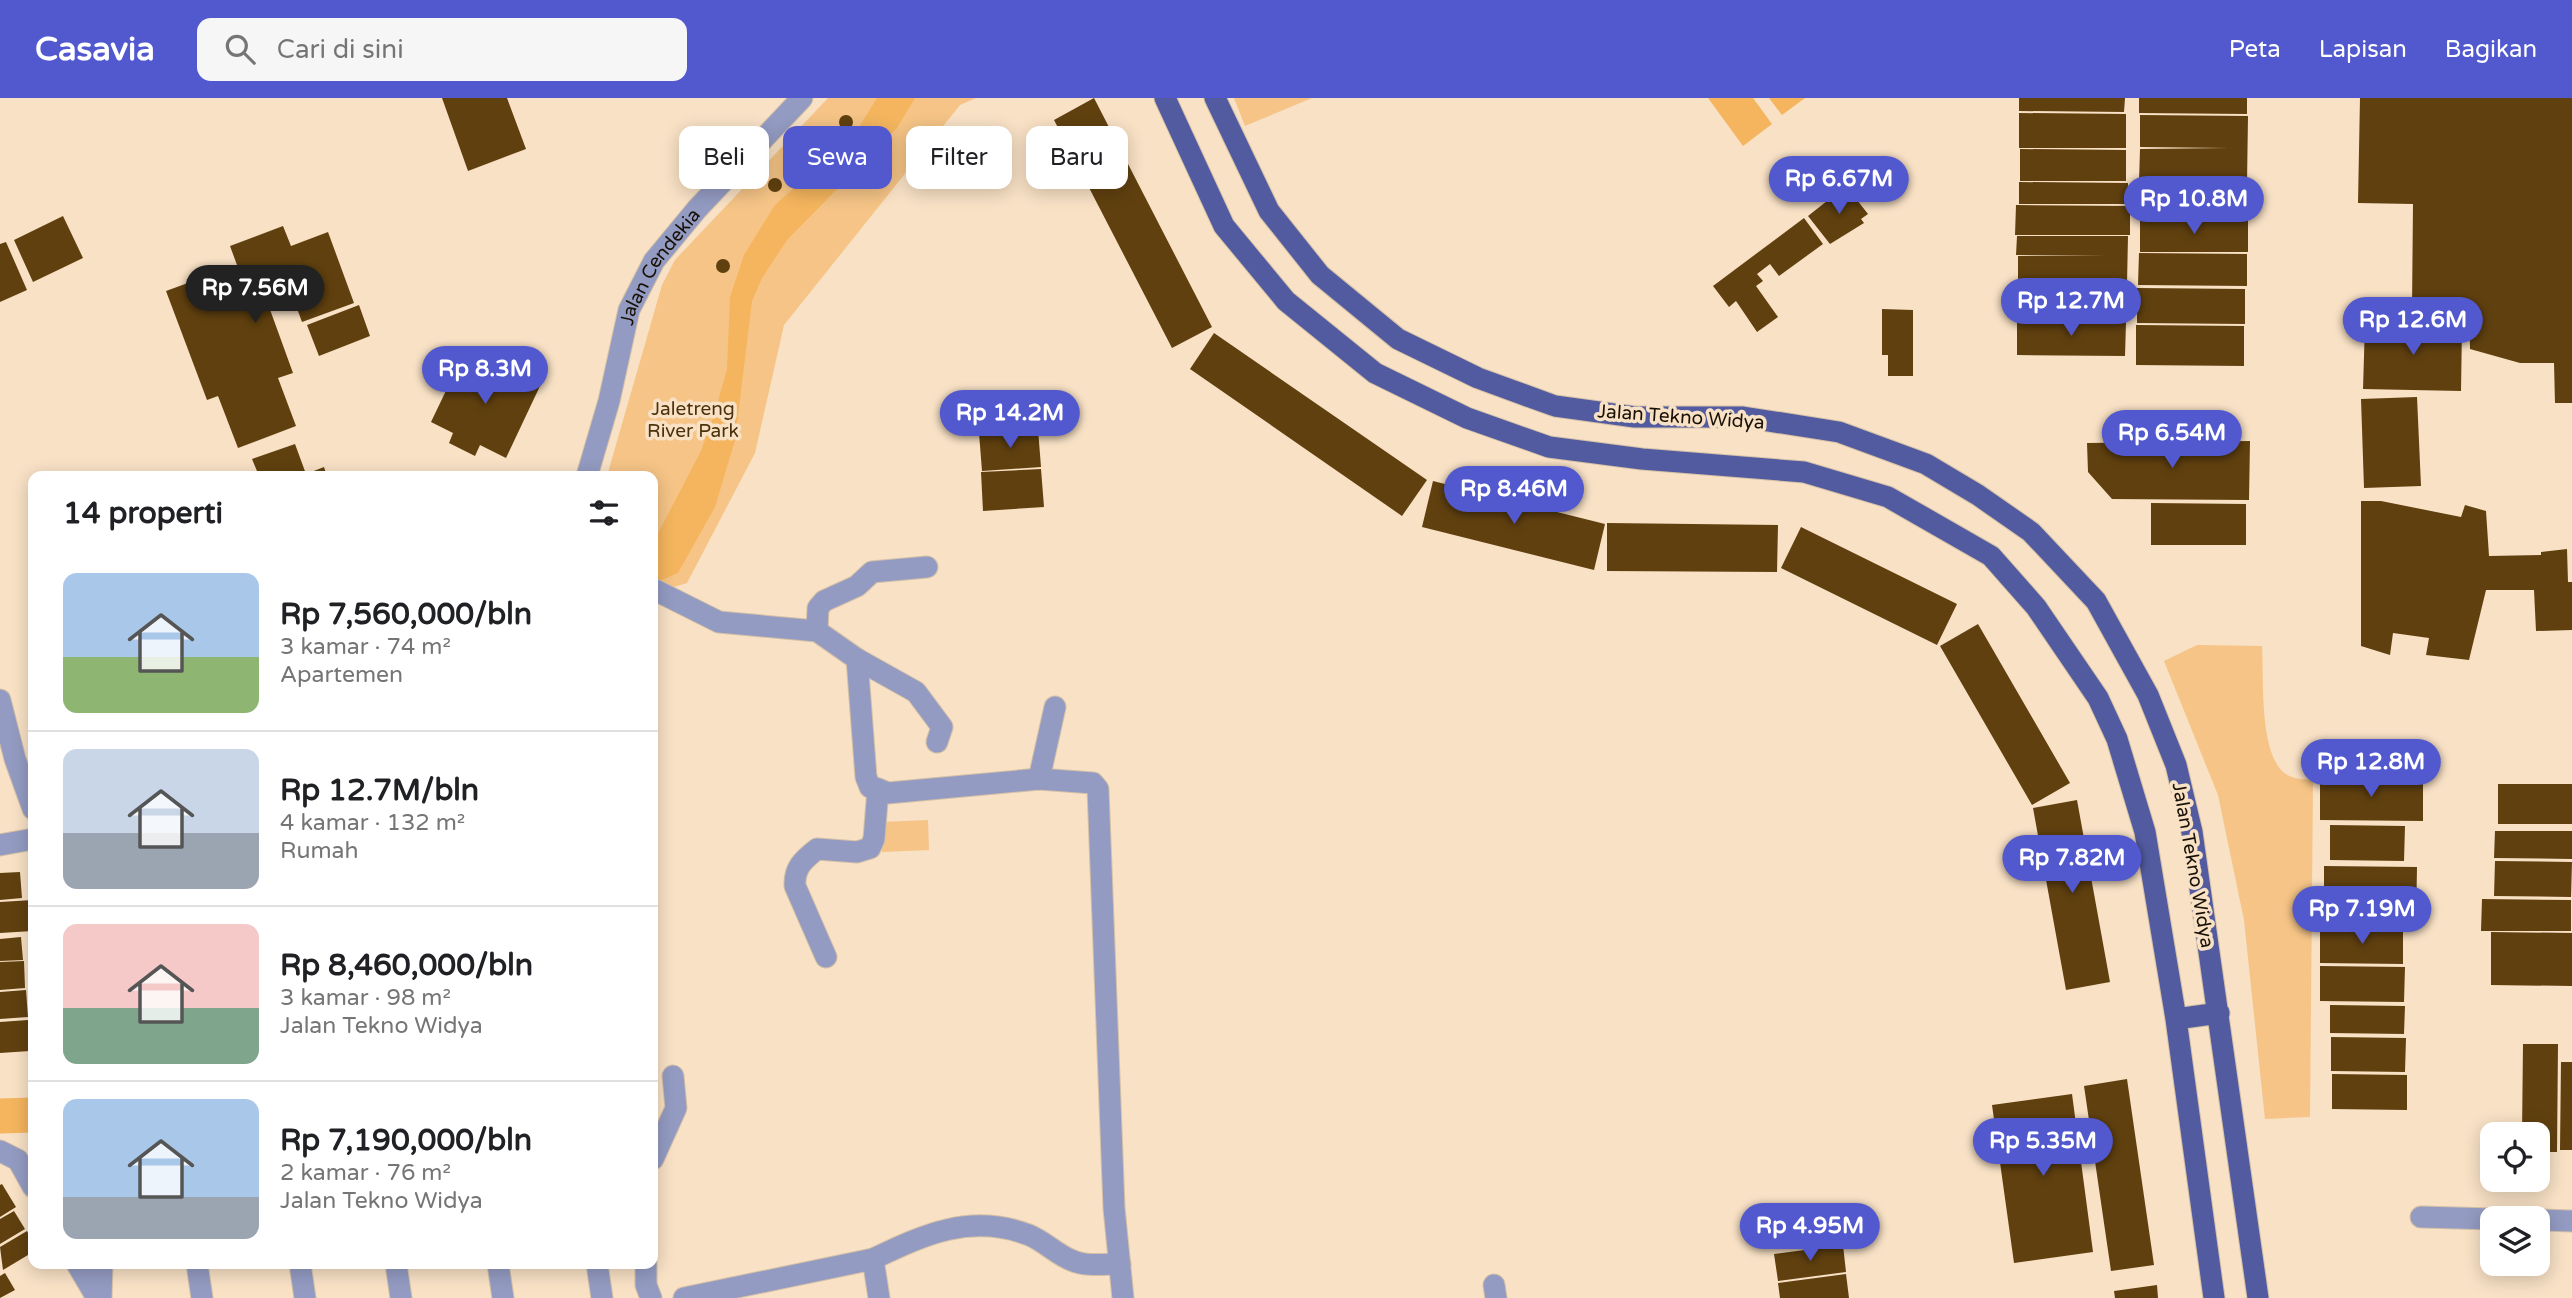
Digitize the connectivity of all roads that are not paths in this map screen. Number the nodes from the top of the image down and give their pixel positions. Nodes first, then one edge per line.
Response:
1 (803, 98) edge
2 (1165, 98) edge
3 (1215, 98) edge
4 (588, 471) edge
5 (927, 567) dead end
6 (658, 592) edge
7 (817, 631) junction
8 (857, 659) junction
9 (0, 701) edge
10 (1055, 707) dead end
11 (937, 741) dead end
12 (1039, 779) junction
13 (878, 789) junction
14 (28, 795) edge
15 (28, 840) edge
16 (0, 845) edge
17 (826, 957) dead end
18 (2219, 1013) junction
19 (2176, 1019) junction
20 (673, 1076) dead end
21 (658, 1148) edge
22 (0, 1151) edge
23 (28, 1178) edge
24 (2421, 1217) dead end
25 (2480, 1219) edge
26 (2550, 1220) edge
27 (2572, 1221) edge
28 (873, 1259) junction
29 (1120, 1264) junction
30 (80, 1269) edge
31 (102, 1269) edge
32 (198, 1269) edge
33 (301, 1269) edge
34 (397, 1269) edge
35 (499, 1269) edge
36 (598, 1269) edge
37 (646, 1269) edge
38 (99, 1298) edge
39 (202, 1298) edge
40 (305, 1298) edge
41 (401, 1298) edge
42 (503, 1298) edge
43 (602, 1298) edge
44 (651, 1298) edge
45 (684, 1298) edge
46 (879, 1298) edge
47 (1123, 1298) edge
48 (2214, 1298) edge
49 (2258, 1298) edge

1 - 4 street, Jalan Cendekia
2 - 19 main road
3 - 18 main road, Jalan Tekno Widya
5 - 7 street
6 - 7 street
7 - 8 street
8 - 11 street
8 - 13 street
9 - 14 street
10 - 12 street
12 - 13 street
12 - 29 street
13 - 17 street
15 - 16 street
18 - 19 main road
18 - 49 main road, Jalan Tekno Widya
19 - 48 main road
20 - 21 street
22 - 23 street
24 - 25 street
26 - 27 street
28 - 29 street
28 - 45 street
28 - 46 street
29 - 47 street
30 - 38 street
31 - 38 street
32 - 39 street
33 - 40 street
34 - 41 street
35 - 42 street
36 - 43 street
37 - 44 street

